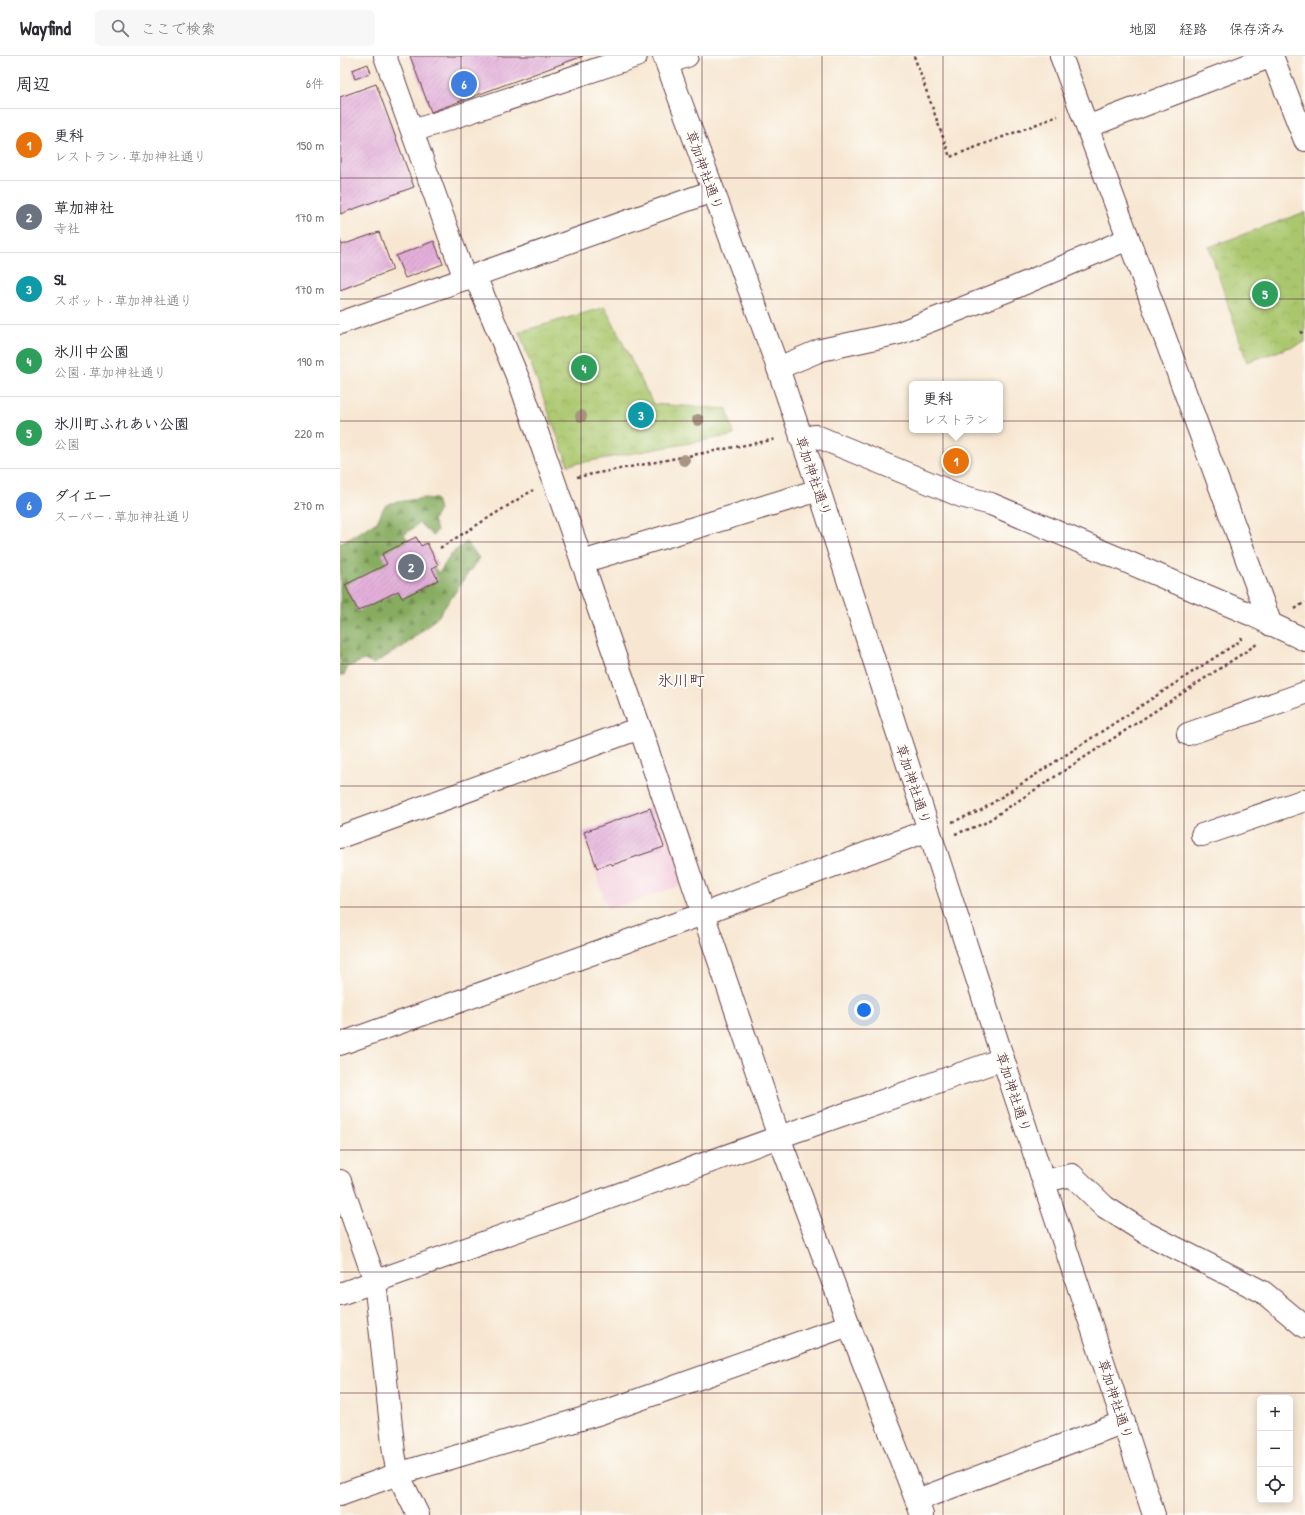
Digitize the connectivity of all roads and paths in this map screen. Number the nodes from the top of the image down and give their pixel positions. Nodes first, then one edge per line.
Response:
1 (385, 56) edge
2 (636, 56) edge
3 (687, 56) edge
4 (914, 56) edge
5 (1061, 56) edge
6 (1272, 56) edge
7 (665, 60) edge
8 (1297, 100) edge
9 (1084, 117) junction
10 (412, 131) junction
11 (1305, 140) edge
12 (713, 191) junction
13 (1128, 239) junction
14 (470, 277) junction
15 (340, 323) edge
16 (1305, 331) edge
17 (1300, 332) dead end
18 (778, 368) junction
19 (778, 433) dead end
20 (801, 438) junction
21 (554, 481) junction
22 (819, 490) junction
23 (440, 548) dead end
24 (582, 562) junction
25 (1252, 615) junction
26 (1271, 625) junction
27 (1305, 640) edge
28 (1305, 692) edge
29 (640, 728) junction
30 (1188, 734) dead end
31 (1305, 800) edge
32 (929, 830) junction
33 (1202, 835) dead end
34 (340, 837) edge
35 (703, 914) junction
36 (340, 1044) edge
37 (1003, 1059) junction
38 (779, 1137) junction
39 (340, 1181) edge
40 (1044, 1181) junction
41 (375, 1281) junction
42 (340, 1294) edge
43 (848, 1325) junction
44 (1305, 1327) edge
45 (1124, 1422) junction
46 (398, 1474) junction
47 (340, 1495) edge
48 (919, 1507) edge
49 (418, 1515) edge
50 (1154, 1515) edge

1 - 10 street
2 - 10 street
3 - 7 street
4 - 9 path
5 - 9 street
6 - 8 street
6 - 9 street
7 - 12 street, 草加神社通り
8 - 11 street
9 - 13 street
10 - 14 street
12 - 14 street
12 - 18 street, 草加神社通り
13 - 18 street
13 - 26 street
14 - 15 street
14 - 21 street
16 - 17 path
18 - 20 street, 草加神社通り
19 - 21 path
20 - 22 street, 草加神社通り
20 - 25 street
21 - 23 path
21 - 24 street
22 - 24 street
22 - 32 street, 草加神社通り
24 - 29 street
25 - 26 street
25 - 26 path
26 - 27 street
28 - 30 street
29 - 34 street
29 - 35 street
31 - 33 street
32 - 35 street
32 - 37 street, 草加神社通り
35 - 36 street
35 - 38 street
37 - 38 street
37 - 40 street, 草加神社通り
38 - 41 street
38 - 43 street
39 - 41 street
40 - 44 street
40 - 45 street, 草加神社通り
41 - 42 street
41 - 46 street
43 - 46 street
43 - 48 street
45 - 48 street
45 - 50 street, 草加神社通り
46 - 47 street
46 - 49 street

